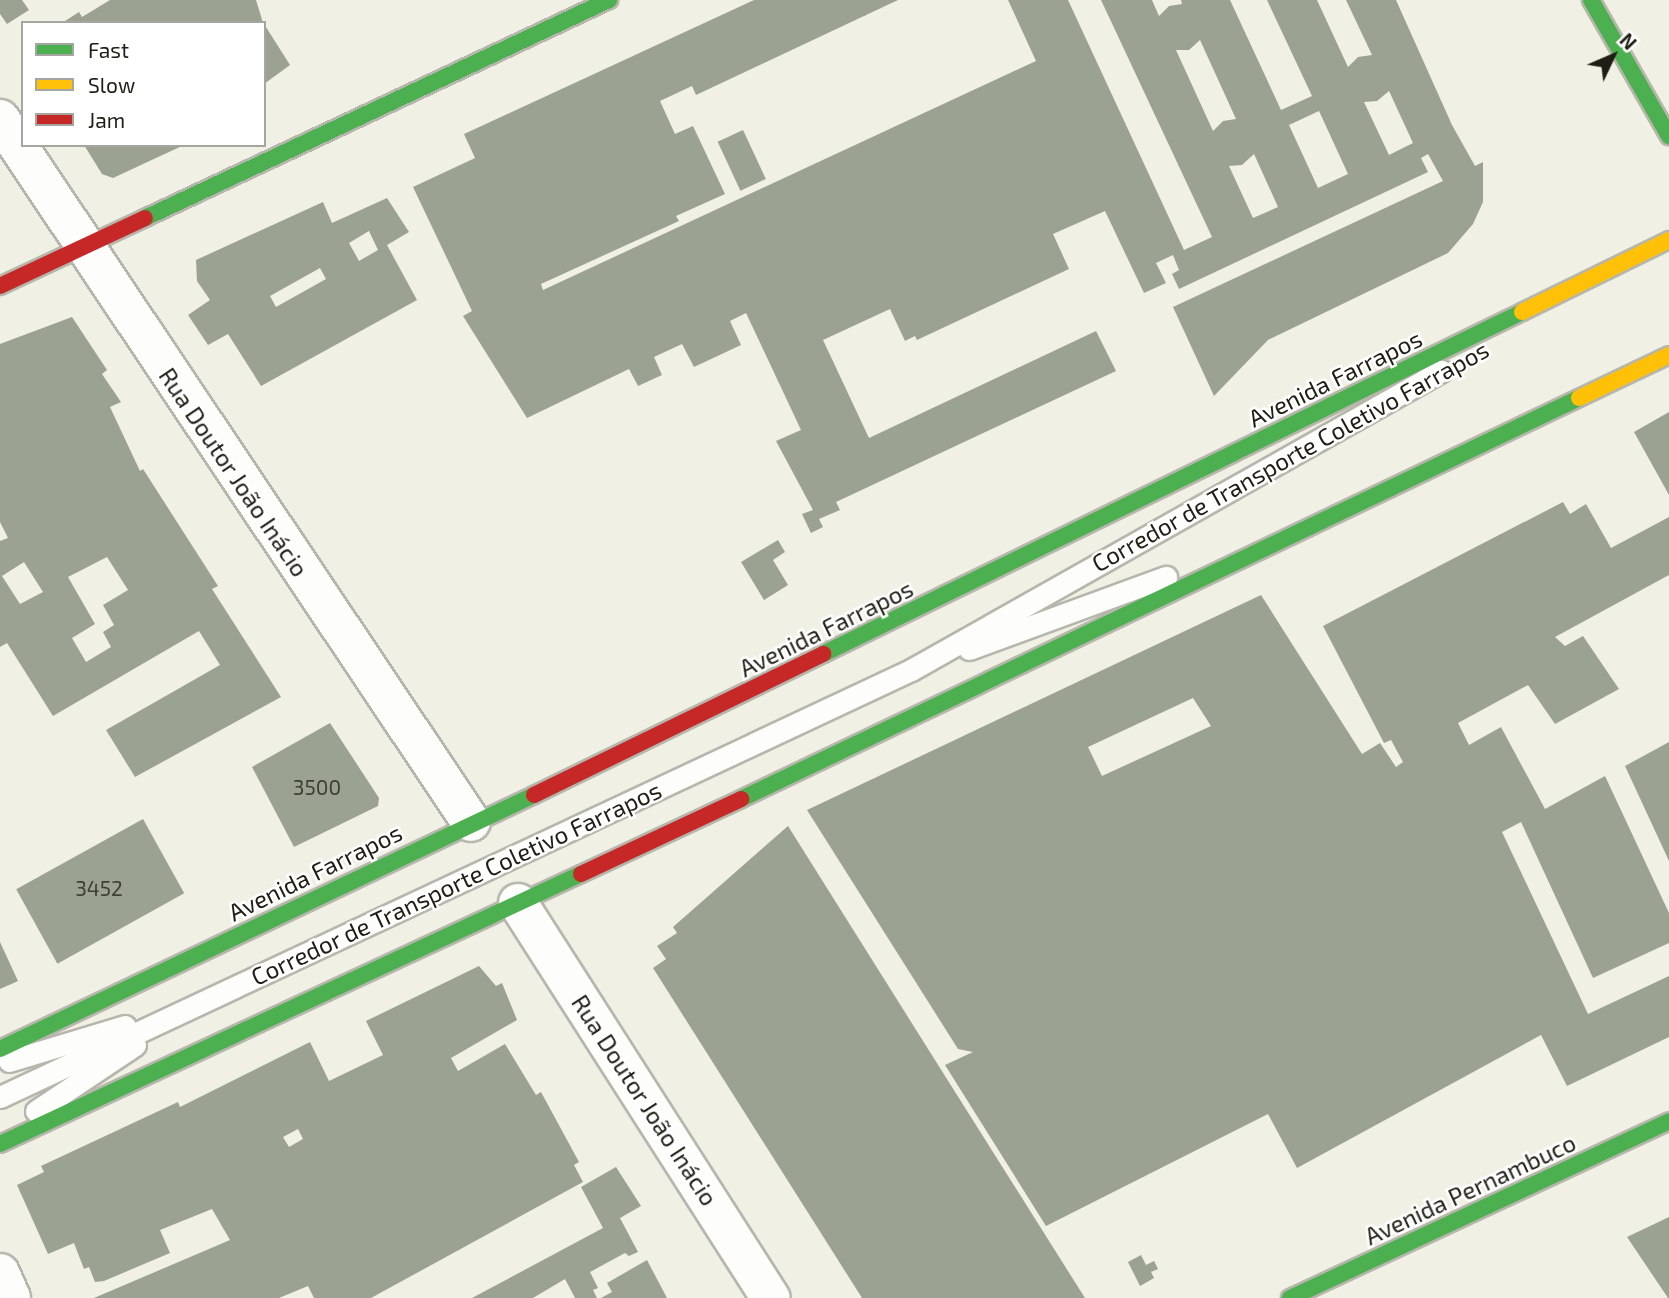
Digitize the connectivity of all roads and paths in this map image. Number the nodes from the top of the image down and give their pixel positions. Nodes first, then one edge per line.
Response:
1 (609, 0) edge
2 (1591, 0) edge
3 (0, 119) edge
4 (1669, 136) edge
5 (1669, 241) edge
6 (82, 247) junction
7 (0, 286) edge
8 (1669, 355) edge
9 (1295, 530) junction
10 (911, 670) junction
11 (471, 822) junction
12 (518, 903) junction
13 (198, 1004) junction
14 (0, 1049) edge
15 (0, 1064) edge
16 (0, 1097) edge
17 (1669, 1121) edge
18 (0, 1134) edge
19 (0, 1144) edge
20 (0, 1273) edge
21 (11, 1298) edge
22 (772, 1298) edge
23 (1290, 1298) edge

1 - 6 main road
2 - 4 main road
3 - 6 street, Rua Doutor João Inácio
5 - 10 lane, Corredor de Transporte Coletivo Farrapos
5 - 11 main road, Avenida Farrapos
6 - 7 main road
6 - 11 street, Rua Doutor João Inácio
8 - 9 main road
9 - 10 lane, Corredor de Transporte Coletivo Farrapos
9 - 12 main road
10 - 13 lane, Corredor de Transporte Coletivo Farrapos
11 - 14 main road, Avenida Farrapos
12 - 19 main road
12 - 22 street, Rua Doutor João Inácio
13 - 15 lane
13 - 16 lane, Corredor de Transporte Coletivo Farrapos
13 - 18 lane
17 - 23 main road, Avenida Pernambuco
20 - 21 street

